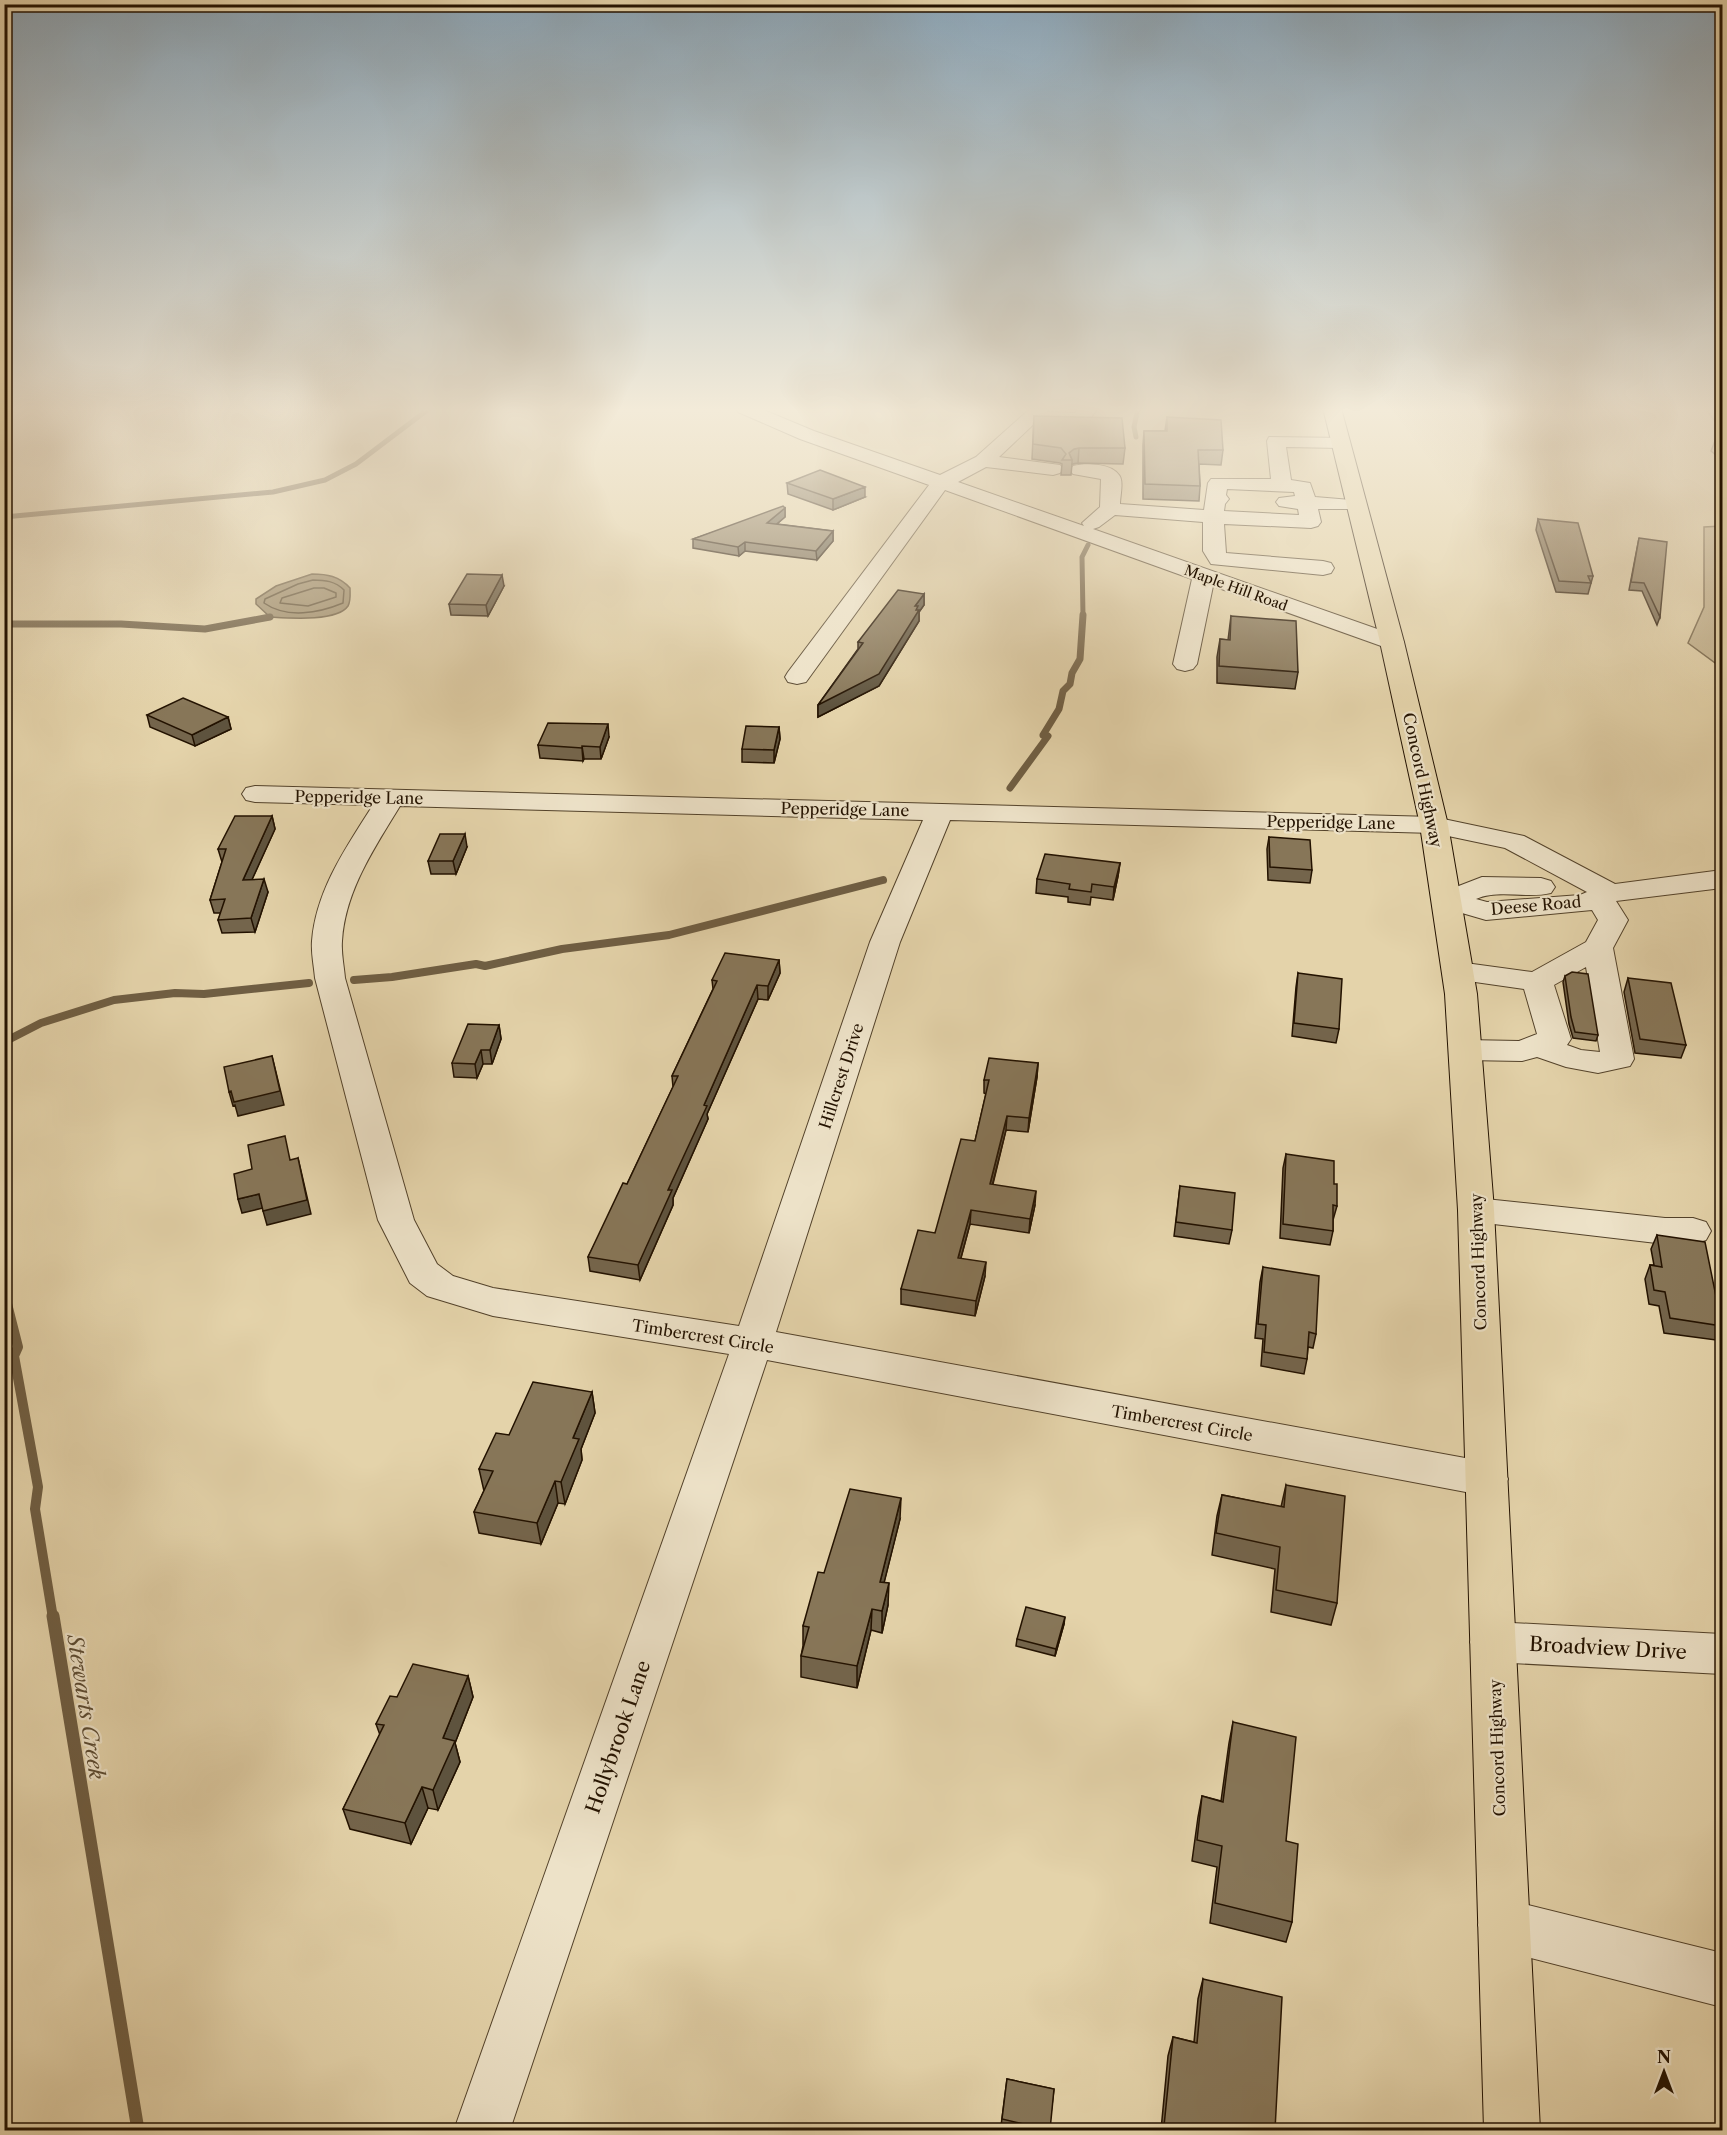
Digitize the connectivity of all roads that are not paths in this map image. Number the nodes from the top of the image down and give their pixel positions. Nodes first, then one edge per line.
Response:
1 (922, 508) edge
2 (1009, 508) edge
3 (1214, 508) junction
4 (1221, 508) edge
5 (1357, 508) edge
6 (1110, 509) joint
7 (1075, 531) junction
8 (1323, 568) dead end
9 (1204, 576) junction
10 (1392, 642) junction
11 (1185, 664) dead end
12 (797, 677) dead end
13 (255, 794) dead end
14 (392, 797) junction
15 (940, 812) junction
16 (1434, 825) junction
17 (1722, 879) edge
18 (1605, 895) junction
19 (1448, 900) junction
20 (1598, 948) junction
21 (1458, 971) junction
22 (1537, 982) junction
23 (1538, 1045) junction
24 (1466, 1050) junction
25 (1476, 1209) junction
26 (1693, 1231) dead end
27 (753, 1343) junction
28 (1487, 1479) junction
29 (1493, 1642) junction
30 (1722, 1654) edge
31 (1504, 1925) junction
32 (1722, 1980) edge
33 (482, 2130) edge
34 (1512, 2130) edge

1 - 12 street
2 - 7 street, Maple Hill Road
3 - 4 street
3 - 6 street
3 - 8 street
5 - 10 highway, Concord Highway
6 - 7 street
7 - 9 street, Maple Hill Road
9 - 10 street, Maple Hill Road
9 - 11 street
10 - 16 highway, Concord Highway
13 - 14 street, Pepperidge Lane
14 - 15 street, Pepperidge Lane
14 - 27 street, Timbercrest Circle
15 - 16 street, Pepperidge Lane
15 - 27 street, Hillcrest Drive
16 - 18 street, Pepperidge Lane
16 - 19 highway, Concord Highway
17 - 18 street, Deese Road
18 - 19 street, Deese Road
18 - 20 street
19 - 21 highway, Concord Highway
20 - 22 street
20 - 23 street
21 - 22 street
21 - 24 highway, Concord Highway
22 - 23 street
23 - 24 street
24 - 25 highway, Concord Highway
25 - 26 street
25 - 28 highway, Concord Highway
27 - 28 street, Timbercrest Circle
27 - 33 street, Hollybrook Lane
28 - 29 highway, Concord Highway
29 - 30 street, Broadview Drive
29 - 31 highway, Concord Highway
31 - 32 street
31 - 34 highway, Concord Highway

